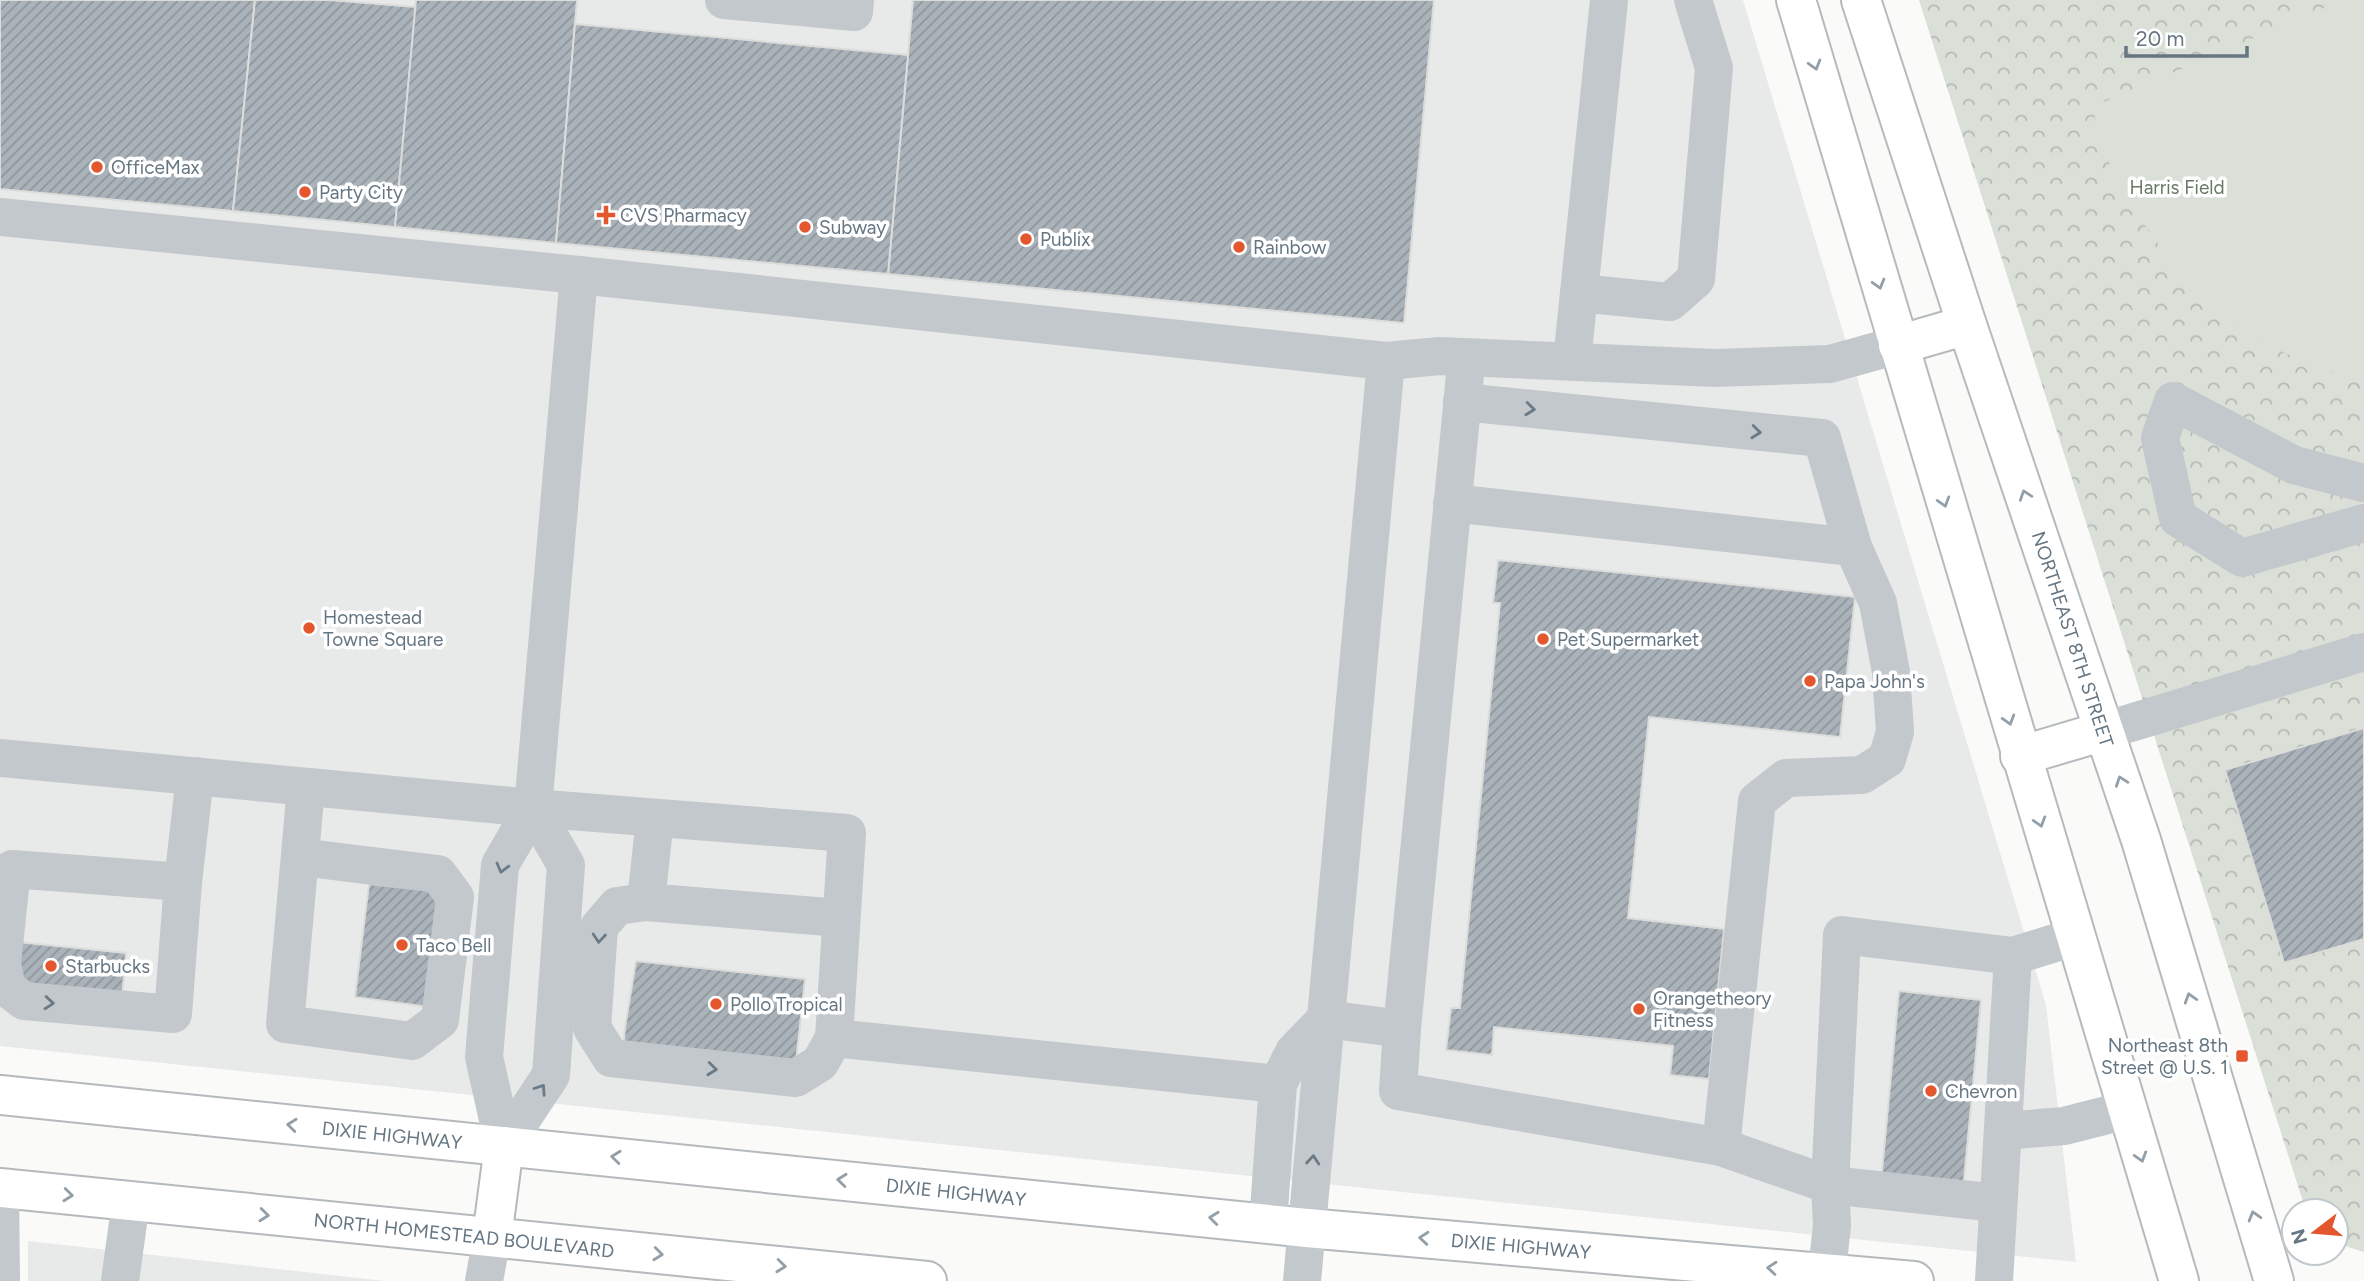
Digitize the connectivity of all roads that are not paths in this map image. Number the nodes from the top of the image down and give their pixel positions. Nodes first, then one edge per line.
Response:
1 (724, 0) edge
2 (855, 0) edge
3 (1609, 0) edge
4 (1693, 0) edge
5 (1796, 0) edge
6 (1861, 0) edge
7 (0, 217) edge
8 (579, 275) junction
9 (1579, 293) junction
10 (1967, 325) junction
11 (1898, 345) junction
12 (1467, 357) junction
13 (1386, 361) junction
14 (1572, 361) junction
15 (1462, 402) junction
16 (2364, 483) edge
17 (1452, 503) junction
18 (2364, 523) edge
19 (1853, 547) junction
20 (2364, 652) edge
21 (2104, 731) junction
22 (2020, 756) junction
23 (0, 758) edge
24 (195, 776) junction
25 (306, 787) junction
26 (533, 808) junction
27 (655, 818) junction
28 (300, 857) junction
29 (183, 882) junction
30 (646, 902) junction
31 (840, 918) junction
32 (2074, 937) junction
33 (2013, 956) junction
34 (1326, 1019) junction
35 (1402, 1029) junction
36 (834, 1038) junction
37 (1278, 1084) junction
38 (0, 1095) edge
39 (2127, 1110) junction
40 (2003, 1131) junction
41 (504, 1146) junction
42 (1721, 1147) junction
43 (1830, 1185) junction
44 (0, 1188) edge
45 (131, 1201) junction
46 (1998, 1203) junction
47 (1268, 1224) junction
48 (1307, 1228) junction
49 (492, 1237) junction
50 (724, 1271) edge
51 (1827, 1272) junction
52 (837, 1277) edge
53 (1, 1281) edge
54 (120, 1281) edge
55 (484, 1281) edge
56 (927, 1281) edge
57 (1302, 1281) edge
58 (1913, 1281) edge
59 (1994, 1281) edge
60 (2179, 1281) edge
61 (2274, 1281) edge

1 - 2 lane
3 - 9 lane
4 - 9 lane
5 -> 11 main road
6 - 10 main road, NORTHEAST 8TH STREET
7 - 8 lane
8 - 13 lane
8 - 26 lane
9 - 14 lane
10 - 11 main road
21 -> 10 main road, NORTHEAST 8TH STREET
11 - 14 lane
11 -> 22 main road
12 - 13 lane
12 - 14 lane
12 - 15 lane
13 - 34 lane
15 - 17 lane
15 -> 19 lane
16 - 18 lane
17 - 19 lane
17 - 35 lane
19 - 42 lane
20 - 21 lane
21 - 22 main road
61 -> 21 main road, NORTHEAST 8TH STREET
22 -> 32 main road
23 - 24 lane
24 - 25 lane
24 - 29 lane
25 - 26 lane
25 - 28 lane
26 - 27 lane
26 -> 41 lane
41 -> 26 lane
27 - 30 lane
27 - 31 lane
28 - 28 lane
29 -> 29 lane
30 - 31 lane
30 -> 36 lane
31 - 36 lane
32 - 33 lane
32 - 39 main road
33 - 40 lane
33 - 43 lane
34 - 35 lane
34 - 37 lane
48 -> 34 lane
35 - 42 lane
36 - 37 lane
37 - 47 lane
41 -> 38 main road, DIXIE HIGHWAY
39 - 40 lane
39 -> 60 main road
40 - 46 lane
47 -> 41 main road, DIXIE HIGHWAY
41 - 49 main road
42 - 43 lane
43 - 46 lane
43 - 51 lane
44 -> 45 main road, NORTH HOMESTEAD BOULEVARD
44 - 53 lane
45 -> 49 main road, NORTH HOMESTEAD BOULEVARD
45 - 54 lane
46 - 59 lane
47 - 48 main road, DIXIE HIGHWAY
51 -> 48 main road, DIXIE HIGHWAY
48 - 57 lane
49 -> 50 main road, NORTH HOMESTEAD BOULEVARD
49 - 55 lane
50 -> 52 main road, NORTH HOMESTEAD BOULEVARD
51 - 58 main road, DIXIE HIGHWAY
52 - 56 main road, NORTH HOMESTEAD BOULEVARD

